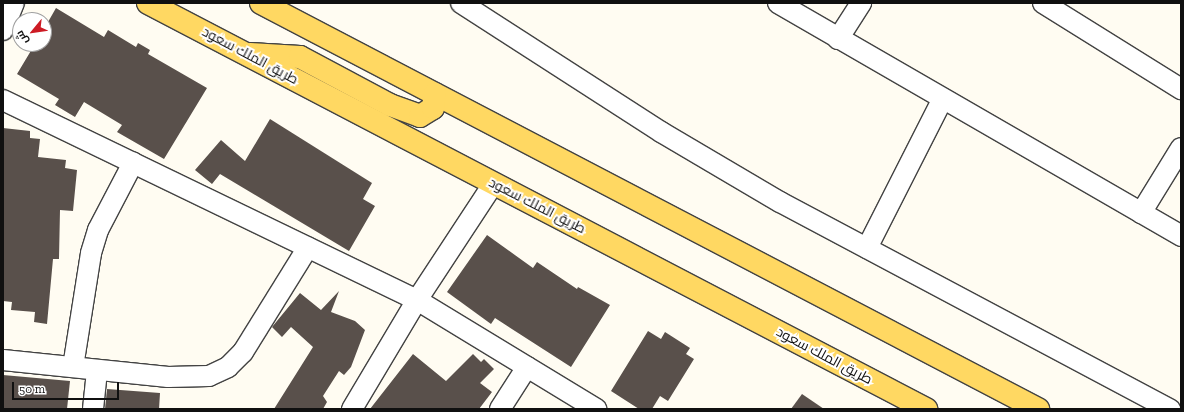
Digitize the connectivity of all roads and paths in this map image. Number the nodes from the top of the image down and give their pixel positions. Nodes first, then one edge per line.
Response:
1 (14, 3) edge
2 (148, 3) edge
3 (261, 3) edge
4 (461, 3) edge
5 (778, 3) edge
6 (861, 3) edge
7 (1043, 3) edge
8 (486, 10) edge
9 (3, 30) edge
10 (838, 39) junction
11 (246, 54) junction
12 (1181, 89) edge
13 (435, 94) junction
14 (3, 100) edge
15 (942, 100) junction
16 (1181, 148) edge
17 (134, 163) junction
18 (494, 183) junction
19 (1141, 214) junction
20 (1181, 236) edge
21 (308, 247) junction
22 (867, 248) junction
23 (417, 300) junction
24 (3, 360) edge
25 (73, 367) junction
26 (527, 367) junction
27 (97, 370) junction
28 (93, 409) edge
29 (352, 409) edge
30 (500, 409) edge
31 (596, 409) edge
32 (926, 409) edge
33 (1038, 409) edge
34 (1170, 409) edge

1 - 9 street
2 - 11 main road, طريق الملك سعود
3 - 13 main road
4 - 8 street
5 - 10 street
6 - 10 street
7 - 12 street
8 - 22 street
10 - 15 street
11 - 13 main road
11 - 18 main road, طريق الملك سعود
13 - 33 main road
14 - 17 street
15 - 19 street
15 - 22 street
16 - 19 street
17 - 21 street
17 - 25 street
18 - 23 street
18 - 32 main road, طريق الملك سعود
19 - 20 street
21 - 23 street
21 - 27 street
22 - 34 street
23 - 26 street
23 - 29 street
24 - 25 street
25 - 27 street
26 - 30 street
26 - 31 street
27 - 28 street

